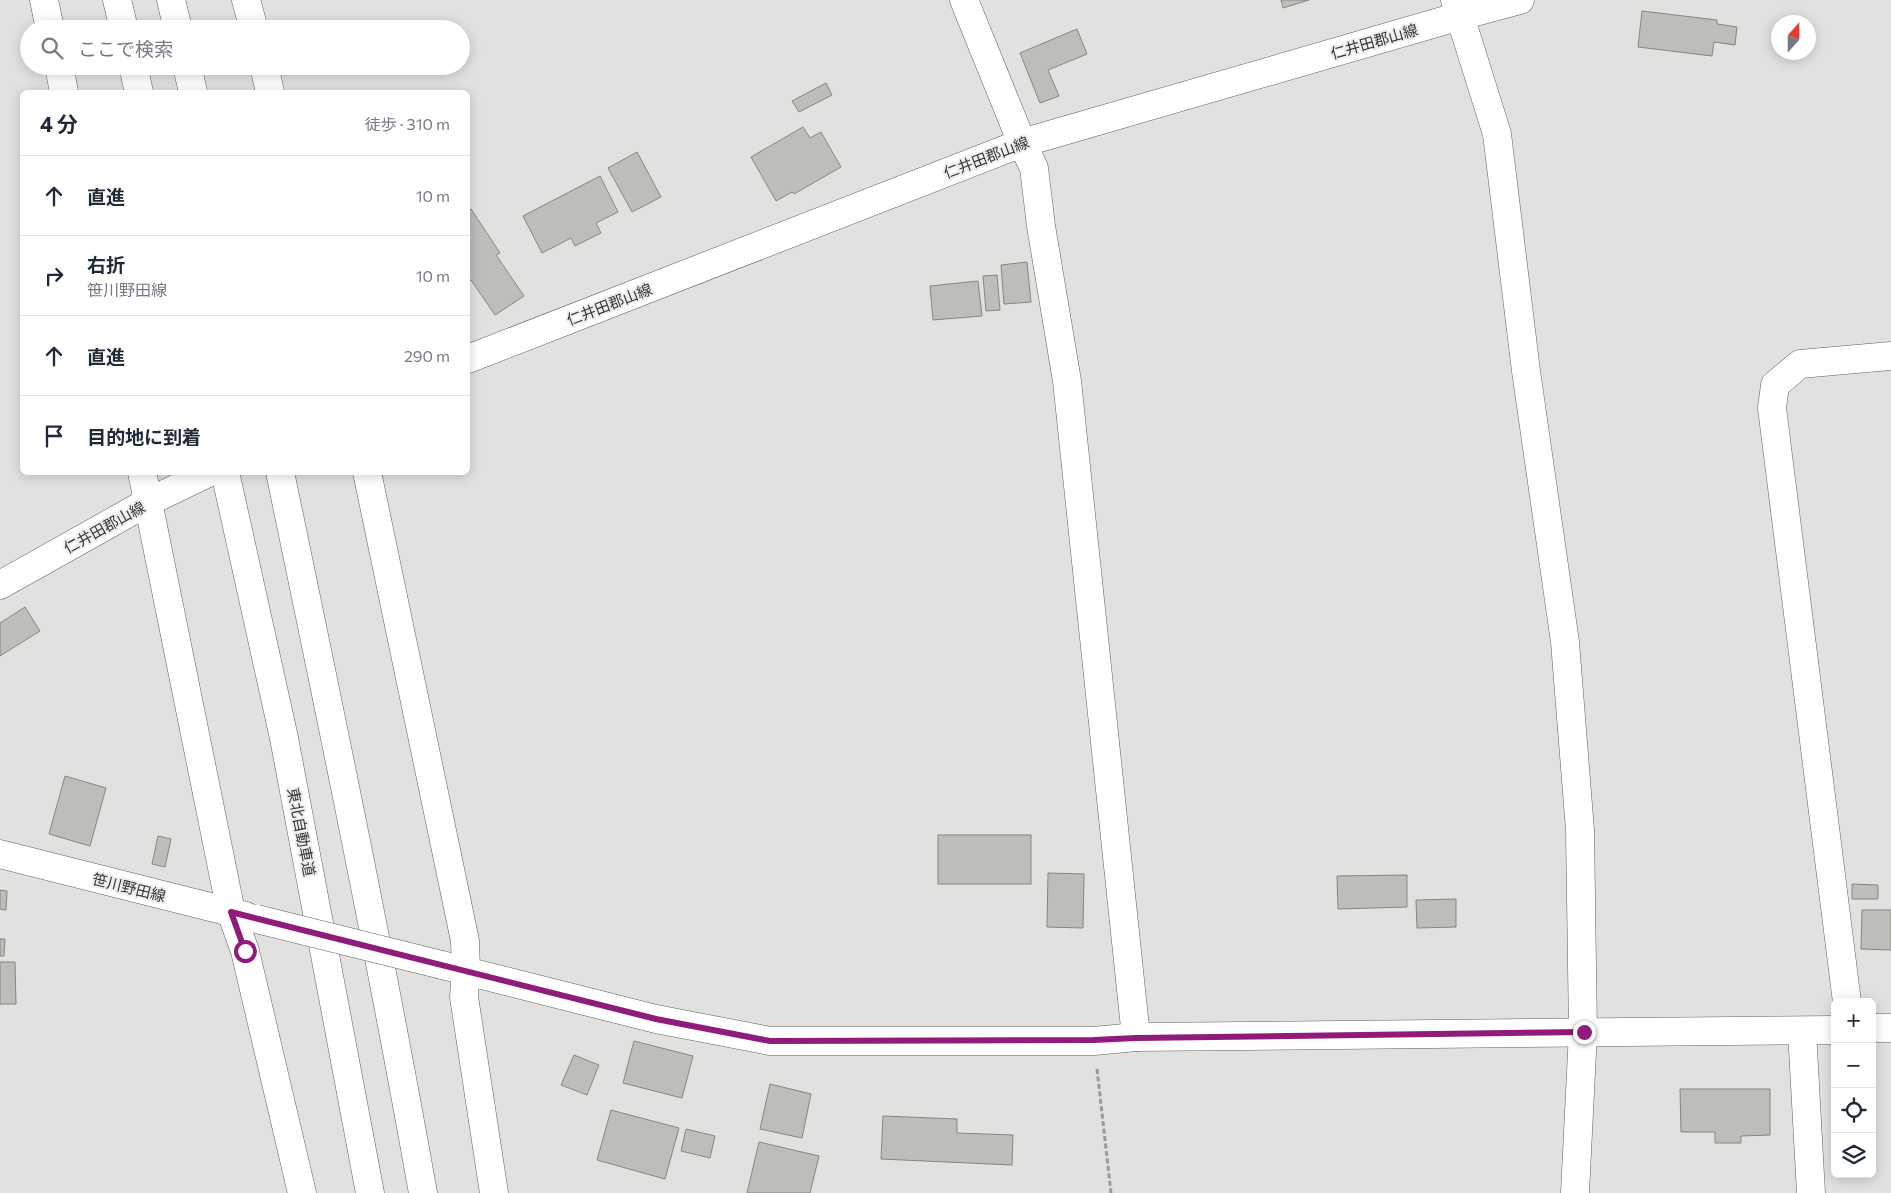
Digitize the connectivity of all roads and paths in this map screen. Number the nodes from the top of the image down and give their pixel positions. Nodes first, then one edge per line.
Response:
1 (44, 0) edge
2 (117, 0) edge
3 (171, 0) edge
4 (246, 0) edge
5 (964, 0) edge
6 (1520, 0) edge
7 (1457, 8) edge
8 (48, 20) edge
9 (122, 20) edge
10 (176, 20) edge
11 (252, 20) edge
12 (61, 75) edge
13 (135, 75) edge
14 (189, 75) edge
15 (266, 75) edge
16 (64, 90) edge
17 (139, 90) edge
18 (193, 90) edge
19 (270, 90) edge
20 (1022, 143) junction
21 (1891, 356) edge
22 (470, 358) edge
23 (143, 475) edge
24 (204, 475) edge
25 (226, 475) edge
26 (281, 475) edge
27 (368, 475) edge
28 (148, 502) junction
29 (0, 585) edge
30 (0, 854) edge
31 (231, 912) junction
32 (454, 968) junction
33 (1846, 998) edge
34 (1876, 1028) edge
35 (1891, 1028) edge
36 (1831, 1030) edge
37 (1802, 1031) junction
38 (1584, 1032) junction
39 (1136, 1038) junction
40 (1094, 1040) junction
41 (302, 1193) edge
42 (370, 1193) edge
43 (423, 1193) edge
44 (494, 1193) edge
45 (1111, 1193) edge
46 (1575, 1193) edge
47 (1812, 1193) edge

1 - 8 main road
2 - 9 main road
3 - 10 main road
4 - 11 main road
5 - 20 main road
6 - 7 main road, 仁井田郡山線
7 - 20 main road, 仁井田郡山線
7 - 38 main road
12 - 16 main road
13 - 17 main road
14 - 18 main road
15 - 19 main road
20 - 22 main road, 仁井田郡山線
20 - 39 main road
21 - 33 main road
23 - 28 main road
24 - 28 main road, 仁井田郡山線
25 - 42 main road, 東北自動車道
26 - 43 main road
27 - 32 main road
28 - 29 main road, 仁井田郡山線
28 - 31 main road
30 - 31 main road, 笹川野田線
31 - 32 main road, 笹川野田線, bridge
31 - 41 main road
32 - 40 main road, 笹川野田線
32 - 44 main road
34 - 35 main road
36 - 37 main road, 笹川野田線
37 - 38 main road, 笹川野田線
37 - 47 main road
38 - 39 main road, 笹川野田線
38 - 46 main road
39 - 40 main road, 笹川野田線
40 - 45 path

